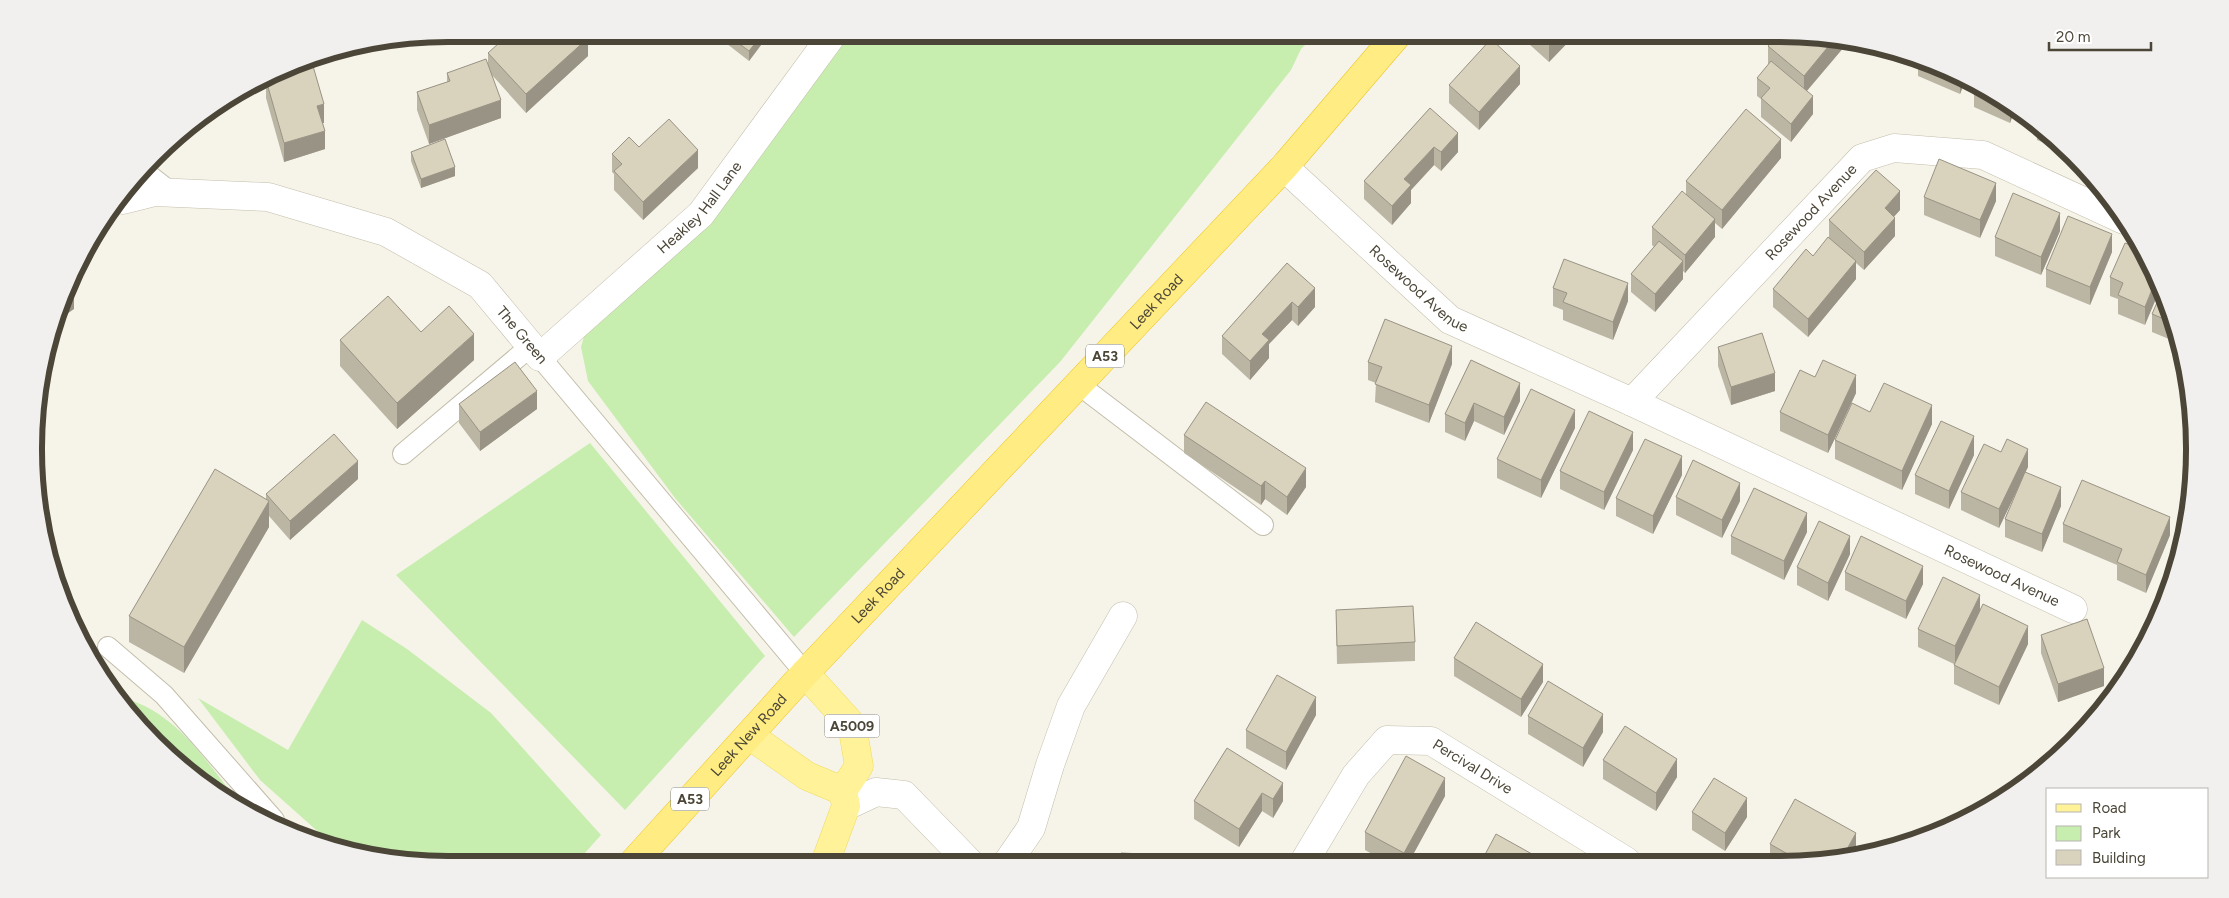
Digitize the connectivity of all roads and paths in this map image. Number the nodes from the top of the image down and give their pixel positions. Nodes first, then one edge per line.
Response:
1 (827, 42) edge
2 (1391, 42) edge
3 (1284, 167) junction
4 (149, 175) edge
5 (173, 194) junction
6 (130, 198) edge
7 (2111, 214) edge
8 (536, 351) junction
9 (1078, 384) junction
10 (1632, 402) junction
11 (404, 454) dead end
12 (1263, 525) dead end
13 (2073, 609) dead end
14 (1123, 616) dead end
15 (108, 647) dead end
16 (805, 673) junction
17 (749, 735) junction
18 (844, 799) junction
19 (268, 814) edge
20 (639, 856) edge
21 (827, 856) edge
22 (963, 856) edge
23 (1012, 856) edge
24 (1308, 856) edge
25 (1618, 856) edge

1 - 8 street, Heakley Hall Lane
2 - 3 highway, Leek Road / A53
3 - 9 highway, Leek Road / A53
3 - 10 street, Rosewood Avenue
4 - 5 lane
5 - 6 street, The Green
5 - 8 street, The Green
7 - 10 street, Rosewood Avenue
8 - 11 lane
8 - 16 lane, The Green
9 - 12 lane
9 - 16 highway, Leek Road / A53
10 - 13 street, Rosewood Avenue
14 - 23 street
15 - 19 lane
16 - 17 highway, Leek New Road / A53
16 - 18 main road, A5009
17 - 18 main road
17 - 20 highway, Leek New Road / A53
18 - 21 main road, A5009
18 - 22 street
24 - 25 street, Percival Drive

